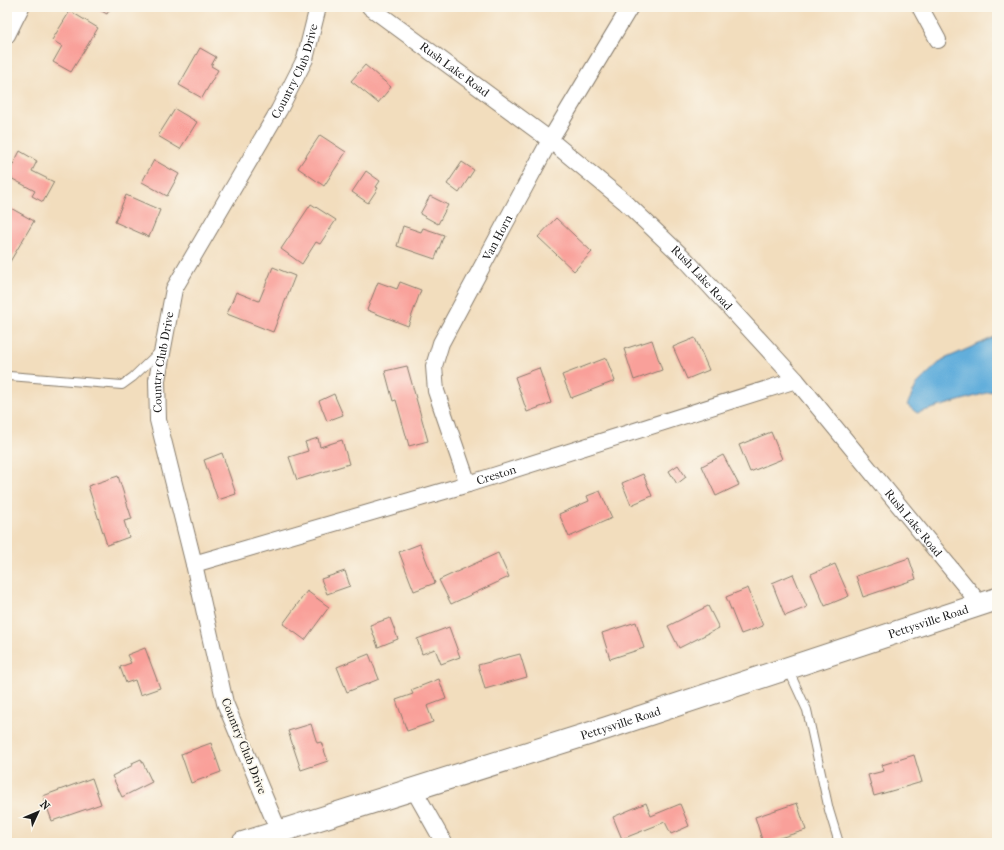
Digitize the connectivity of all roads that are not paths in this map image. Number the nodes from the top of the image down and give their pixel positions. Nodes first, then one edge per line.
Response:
1 (21, 7) edge
2 (318, 7) edge
3 (370, 7) edge
4 (630, 7) edge
5 (920, 7) edge
6 (7, 35) edge
7 (938, 40) dead end
8 (550, 140) junction
9 (163, 347) junction
10 (9, 376) dead end
11 (796, 380) junction
12 (468, 484) junction
13 (194, 564) junction
14 (989, 601) edge
15 (787, 668) junction
16 (414, 790) junction
17 (279, 832) junction
18 (243, 843) edge
19 (444, 843) edge
20 (839, 843) edge

1 - 6 street
2 - 9 street, Country Club Drive
3 - 8 street, Rush Lake Road
4 - 8 street, Van Horn
5 - 7 street
8 - 11 street, Rush Lake Road
8 - 12 street, Van Horn
9 - 10 lane
9 - 13 street, Country Club Drive
11 - 12 street, Creston
11 - 14 street, Rush Lake Road
12 - 13 street, Creston
13 - 17 street, Country Club Drive
14 - 15 main road, Pettysville Road
15 - 16 main road, Pettysville Road
15 - 20 lane
16 - 17 main road, Pettysville Road
16 - 19 street
17 - 18 main road, Pettysville Road

